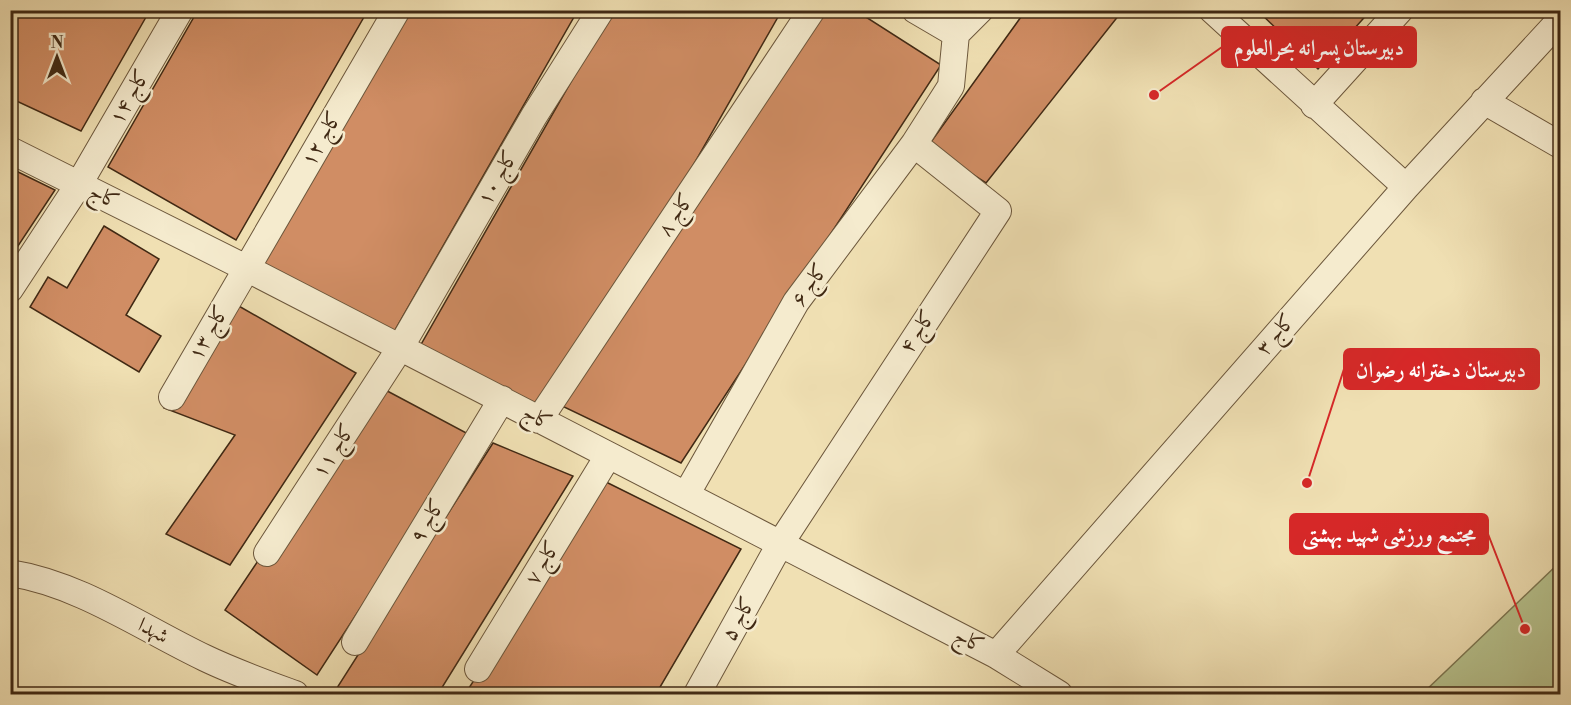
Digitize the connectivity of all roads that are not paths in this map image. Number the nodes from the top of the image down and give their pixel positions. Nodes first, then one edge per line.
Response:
1 (180, 10) edge
2 (397, 10) edge
3 (601, 10) edge
4 (812, 10) edge
5 (915, 10) edge
6 (980, 10) edge
7 (1212, 10) edge
8 (1400, 10) edge
9 (1560, 20) edge
10 (956, 34) junction
11 (1484, 101) junction
12 (1314, 105) junction
13 (914, 144) junction
14 (1560, 145) edge
15 (10, 150) edge
16 (79, 184) junction
17 (1406, 187) junction
18 (246, 268) junction
19 (10, 289) edge
20 (400, 348) junction
21 (172, 397) dead end
22 (501, 399) junction
23 (539, 420) junction
24 (608, 456) junction
25 (686, 495) junction
26 (780, 544) junction
27 (267, 553) dead end
28 (10, 573) edge
29 (355, 642) dead end
30 (996, 655) junction
31 (478, 669) dead end
32 (295, 694) edge
33 (697, 694) edge
34 (1059, 694) edge

1 - 16 street, کاج ۱۴
2 - 18 street, کاج ۱۲
3 - 20 street, کاج ۱۰
4 - 23 street, کاج ۸
5 - 10 street
6 - 10 street
7 - 12 street
8 - 12 street
9 - 11 street, کاج ۳
10 - 13 street, کاج ۶
11 - 14 street
11 - 17 street, کاج ۳
12 - 17 street
13 - 25 street, کاج ۶
13 - 26 street, کاج ۴
15 - 16 street, کاج
16 - 18 street, کاج
16 - 19 street, کاج ۱۴
17 - 30 street, کاج ۳
18 - 20 street, کاج
18 - 21 street, کاج ۱۳
20 - 22 street, کاج
20 - 27 street, کاج ۱۱
22 - 23 street, کاج
22 - 29 street, کاج ۹
23 - 24 street, کاج
24 - 25 street, کاج
24 - 31 street, کاج ۷
25 - 26 street, کاج
26 - 30 street, کاج
26 - 33 street, کاج ۵
28 - 32 street, شهدا
30 - 34 street, کاج

